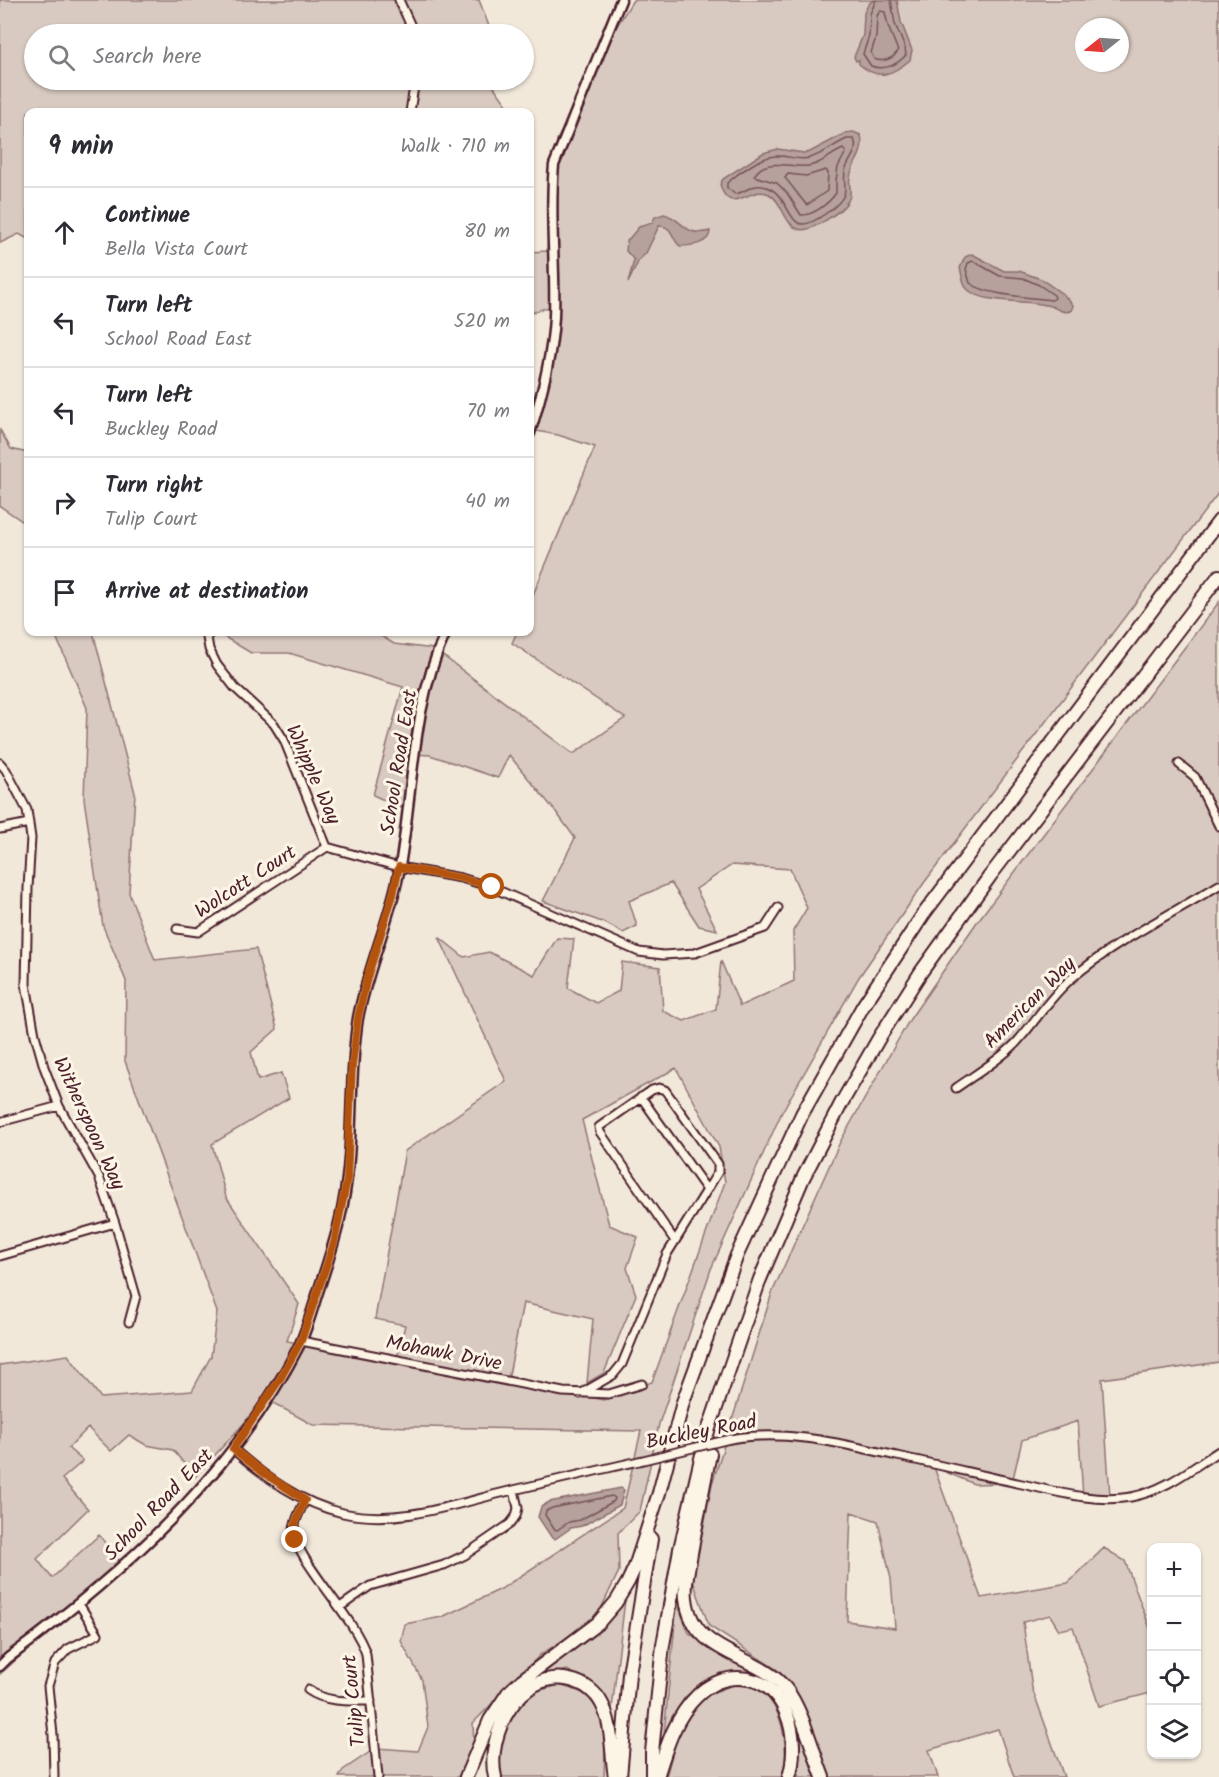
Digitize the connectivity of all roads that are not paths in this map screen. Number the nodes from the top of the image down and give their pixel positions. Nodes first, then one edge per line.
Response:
1 (399, 0) edge
2 (621, 0) edge
3 (410, 24) edge
4 (413, 90) edge
5 (411, 108) edge
6 (534, 420) edge
7 (1219, 521) edge
8 (1219, 576) edge
9 (207, 636) edge
10 (444, 636) edge
11 (0, 763) edge
12 (1179, 764) dead end
13 (29, 823) junction
14 (1219, 826) edge
15 (0, 829) edge
16 (327, 847) junction
17 (399, 867) junction
18 (1219, 885) edge
19 (778, 908) dead end
20 (177, 928) dead end
21 (956, 1088) dead end
22 (641, 1097) junction
23 (59, 1106) junction
24 (0, 1122) edge
25 (707, 1190) junction
26 (115, 1223) junction
27 (675, 1241) junction
28 (0, 1256) edge
29 (129, 1322) dead end
30 (301, 1341) junction
31 (642, 1384) dead end
32 (580, 1394) junction
33 (715, 1416) junction
34 (233, 1449) junction
35 (1219, 1450) edge
36 (514, 1490) junction
37 (659, 1493) junction
38 (305, 1500) junction
39 (79, 1604) junction
40 (340, 1607) junction
41 (0, 1666) edge
42 (308, 1689) dead end
43 (371, 1701) junction
44 (54, 1777) edge
45 (378, 1777) edge
46 (466, 1777) edge
47 (495, 1777) edge
48 (615, 1777) edge
49 (620, 1777) edge
50 (655, 1777) edge
51 (789, 1777) edge
52 (823, 1777) edge

1 - 3 street
2 - 6 street
4 - 5 street
7 - 37 highway
8 - 33 highway
9 - 16 street, Whipple Way
10 - 17 street, School Road East
11 - 13 street, Witherspoon Way
12 - 14 street
13 - 15 street
13 - 23 street, Witherspoon Way
16 - 17 street
16 - 20 street, Wolcott Court
17 - 19 street
17 - 30 street, School Road East
18 - 21 street, American Way
22 - 25 street
22 - 25 street
22 - 27 street
23 - 24 street
23 - 26 street, Witherspoon Way
25 - 27 street
26 - 28 street
26 - 29 street, Witherspoon Way
27 - 32 street
30 - 32 street, Mohawk Drive
30 - 34 street, School Road East
31 - 32 street, Mohawk Drive
33 - 50 highway
33 - 52 highway
34 - 38 street, Buckley Road
34 - 39 street, School Road East
35 - 36 street, Buckley Road, bridge
36 - 38 street, Buckley Road
36 - 40 street
37 - 46 highway
37 - 49 highway
38 - 40 street, Tulip Court
39 - 41 street, School Road East
39 - 44 street
40 - 43 street, Tulip Court
42 - 43 street
43 - 45 street, Tulip Court
47 - 48 highway
50 - 51 highway

